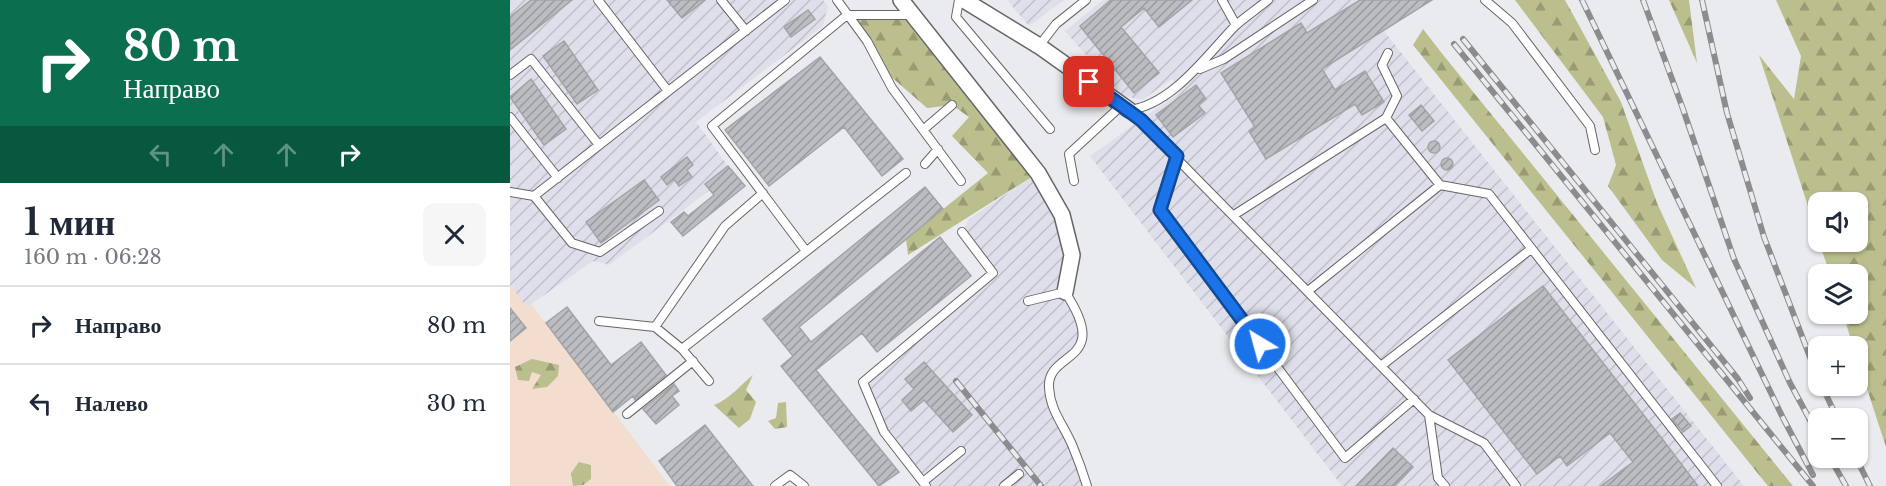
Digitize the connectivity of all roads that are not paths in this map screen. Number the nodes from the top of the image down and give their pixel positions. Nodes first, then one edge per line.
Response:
1 (598, 0) edge
2 (721, 0) edge
3 (785, 0) edge
4 (837, 0) edge
5 (901, 0) edge
6 (1086, 0) edge
7 (1222, 0) edge
8 (1268, 0) edge
9 (1313, 0) edge
10 (1485, 0) edge
11 (968, 1) edge
12 (847, 15) junction
13 (913, 15) junction
14 (1236, 26) junction
15 (746, 31) junction
16 (1039, 46) junction
17 (1388, 53) dead end
18 (1198, 69) junction
19 (510, 75) edge
20 (668, 92) junction
21 (952, 105) dead end
22 (1126, 108) junction
23 (510, 117) edge
24 (1386, 118) junction
25 (1050, 129) dead end
26 (923, 130) junction
27 (599, 146) junction
28 (938, 149) junction
29 (1595, 150) dead end
30 (1177, 156) junction
31 (925, 164) dead end
32 (906, 173) dead end
33 (558, 178) junction
34 (961, 181) dead end
35 (1074, 181) dead end
36 (1440, 185) junction
37 (510, 192) edge
38 (763, 193) junction
39 (534, 196) junction
40 (659, 211) dead end
41 (1234, 215) junction
42 (962, 232) dead end
43 (1531, 249) junction
44 (806, 251) junction
45 (1308, 291) junction
46 (1065, 292) junction
47 (1028, 301) dead end
48 (599, 321) dead end
49 (655, 327) junction
50 (682, 349) junction
51 (693, 361) junction
52 (1381, 366) junction
53 (709, 381) dead end
54 (1414, 399) junction
55 (627, 414) dead end
56 (1429, 415) junction
57 (961, 451) dead end
58 (1019, 474) dead end
59 (924, 484) edge
60 (775, 486) edge
61 (804, 486) edge
62 (1004, 486) edge
63 (1088, 486) edge
64 (1445, 486) edge
65 (1516, 486) edge
66 (1717, 486) edge

1 - 20 lane
2 - 15 lane
3 - 15 lane
4 - 12 lane
5 - 13 street
6 - 16 lane
7 - 14 lane
8 - 14 lane
9 - 18 lane
10 - 29 lane
11 - 16 street
11 - 25 lane
12 - 13 lane
12 - 26 lane
12 - 38 lane
13 - 46 street
14 - 18 lane
15 - 20 lane
16 - 22 street
17 - 24 lane
18 - 22 lane
19 - 27 lane
20 - 27 lane
21 - 26 lane
22 - 30 lane
22 - 35 lane
23 - 33 lane
24 - 36 lane
24 - 41 lane
26 - 28 lane
27 - 33 lane
28 - 31 lane
28 - 34 lane
30 - 41 lane
30 - 54 lane
32 - 44 lane
33 - 39 lane
36 - 43 lane
36 - 45 lane
37 - 39 lane
38 - 44 lane
38 - 49 lane
39 - 40 lane
41 - 45 lane
42 - 59 lane
43 - 52 lane
43 - 66 lane
44 - 50 lane
45 - 52 lane
46 - 47 lane
46 - 63 lane
48 - 49 lane
49 - 50 lane
50 - 51 lane
51 - 53 lane
51 - 55 lane
52 - 54 lane
54 - 56 lane
56 - 64 lane
56 - 65 lane
57 - 59 lane
58 - 62 lane
60 - 61 lane

